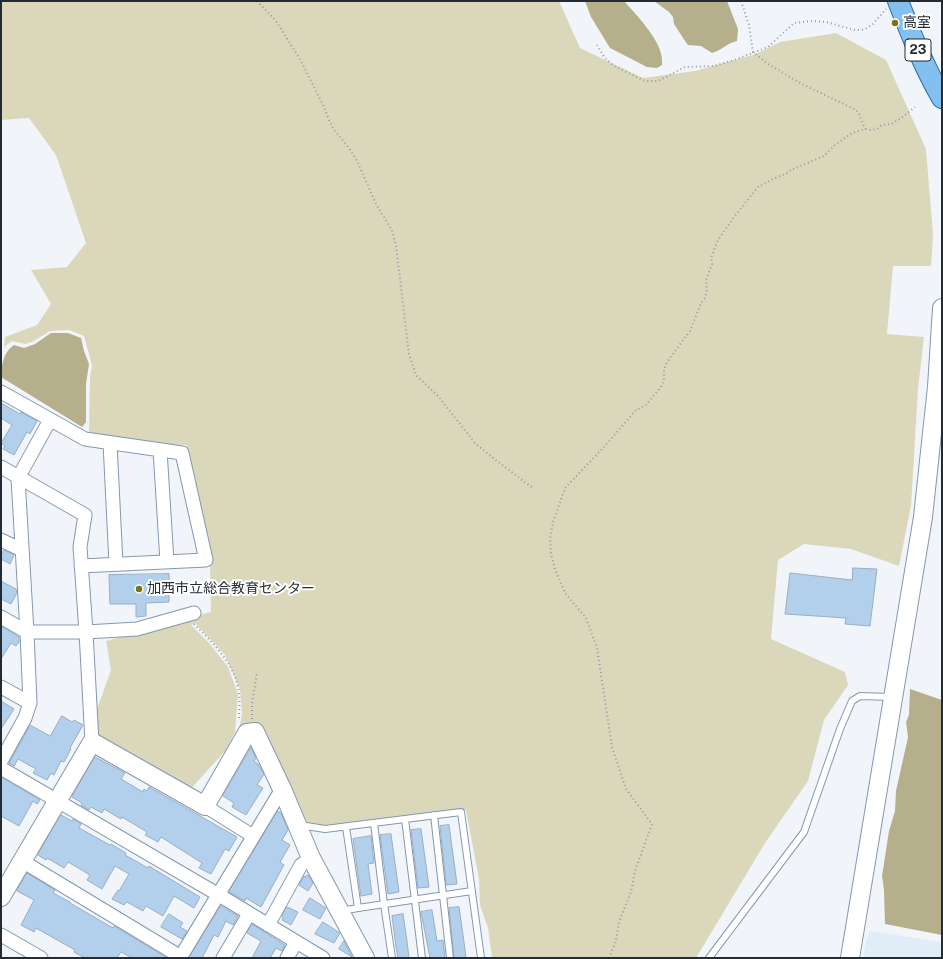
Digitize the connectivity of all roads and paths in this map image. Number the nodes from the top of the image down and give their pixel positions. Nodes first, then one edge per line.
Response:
1 (257, 1) edge
2 (741, 1) edge
3 (898, 1) edge
4 (597, 45) dead end
5 (753, 52) junction
6 (942, 98) edge
7 (915, 107) dead end
8 (865, 129) junction
9 (942, 308) edge
10 (1, 392) edge
11 (50, 420) junction
12 (110, 443) junction
13 (160, 450) junction
14 (1, 467) edge
15 (18, 478) junction
16 (534, 489) dead end
17 (1, 540) edge
18 (22, 550) junction
19 (167, 562) junction
20 (116, 564) junction
21 (81, 566) junction
22 (1, 617) edge
23 (192, 617) joint
24 (27, 632) junction
25 (86, 632) junction
26 (257, 673) dead end
27 (1, 687) edge
28 (894, 697) junction
29 (30, 704) junction
30 (239, 722) dead end
31 (256, 732) junction
32 (92, 742) junction
33 (1, 761) edge
34 (1, 768) edge
35 (282, 789) junction
36 (57, 800) junction
37 (205, 806) junction
38 (434, 815) junction
39 (405, 819) junction
40 (374, 823) junction
41 (296, 824) junction
42 (346, 827) junction
43 (253, 836) junction
44 (310, 858) junction
45 (22, 861) junction
46 (472, 891) junction
47 (219, 895) junction
48 (442, 896) junction
49 (1, 897) edge
50 (414, 900) junction
51 (384, 904) junction
52 (358, 908) junction
53 (249, 914) junction
54 (342, 914) junction
55 (268, 925) junction
56 (1, 935) edge
57 (296, 942) junction
58 (181, 957) edge
59 (41, 958) edge
60 (224, 958) edge
61 (286, 958) edge
62 (323, 958) edge
63 (365, 958) edge
64 (392, 958) edge
65 (422, 958) edge
66 (450, 958) edge
67 (481, 958) edge
68 (610, 958) edge
69 (709, 958) edge
70 (850, 958) edge

1 - 16 path
2 - 5 path
3 - 5 path
3 - 6 main road, 23
4 - 5 path
5 - 8 path
7 - 8 path
8 - 68 path
9 - 28 street
10 - 11 street
11 - 12 street
11 - 15 street
12 - 13 street
12 - 20 street
13 - 19 street
13 - 19 street
14 - 15 street
15 - 18 street
15 - 21 street
17 - 18 street
18 - 24 street
19 - 20 street
20 - 21 street
21 - 25 street
22 - 24 street
23 - 25 street
23 - 30 path
24 - 25 street
24 - 29 street
25 - 32 street
26 - 31 path
27 - 29 street
28 - 69 lane
28 - 70 street
29 - 33 street
31 - 35 street
31 - 37 street
32 - 36 street
32 - 37 street
34 - 36 street
35 - 41 street
35 - 43 street
36 - 45 street
36 - 47 street
37 - 43 street
38 - 39 lane
38 - 46 lane
38 - 48 lane
39 - 40 lane
39 - 50 lane
40 - 42 lane
40 - 51 lane
41 - 42 lane
41 - 44 street
42 - 52 lane
43 - 47 street
44 - 54 street
44 - 55 street
45 - 49 street
45 - 58 street
46 - 48 lane
46 - 67 lane
47 - 53 street
47 - 58 street
48 - 50 lane
48 - 66 lane
50 - 51 lane
50 - 65 lane
51 - 52 lane
51 - 64 lane
52 - 54 lane
53 - 55 street
53 - 60 street
54 - 63 street
55 - 57 street
56 - 59 street
57 - 61 street
57 - 62 street

